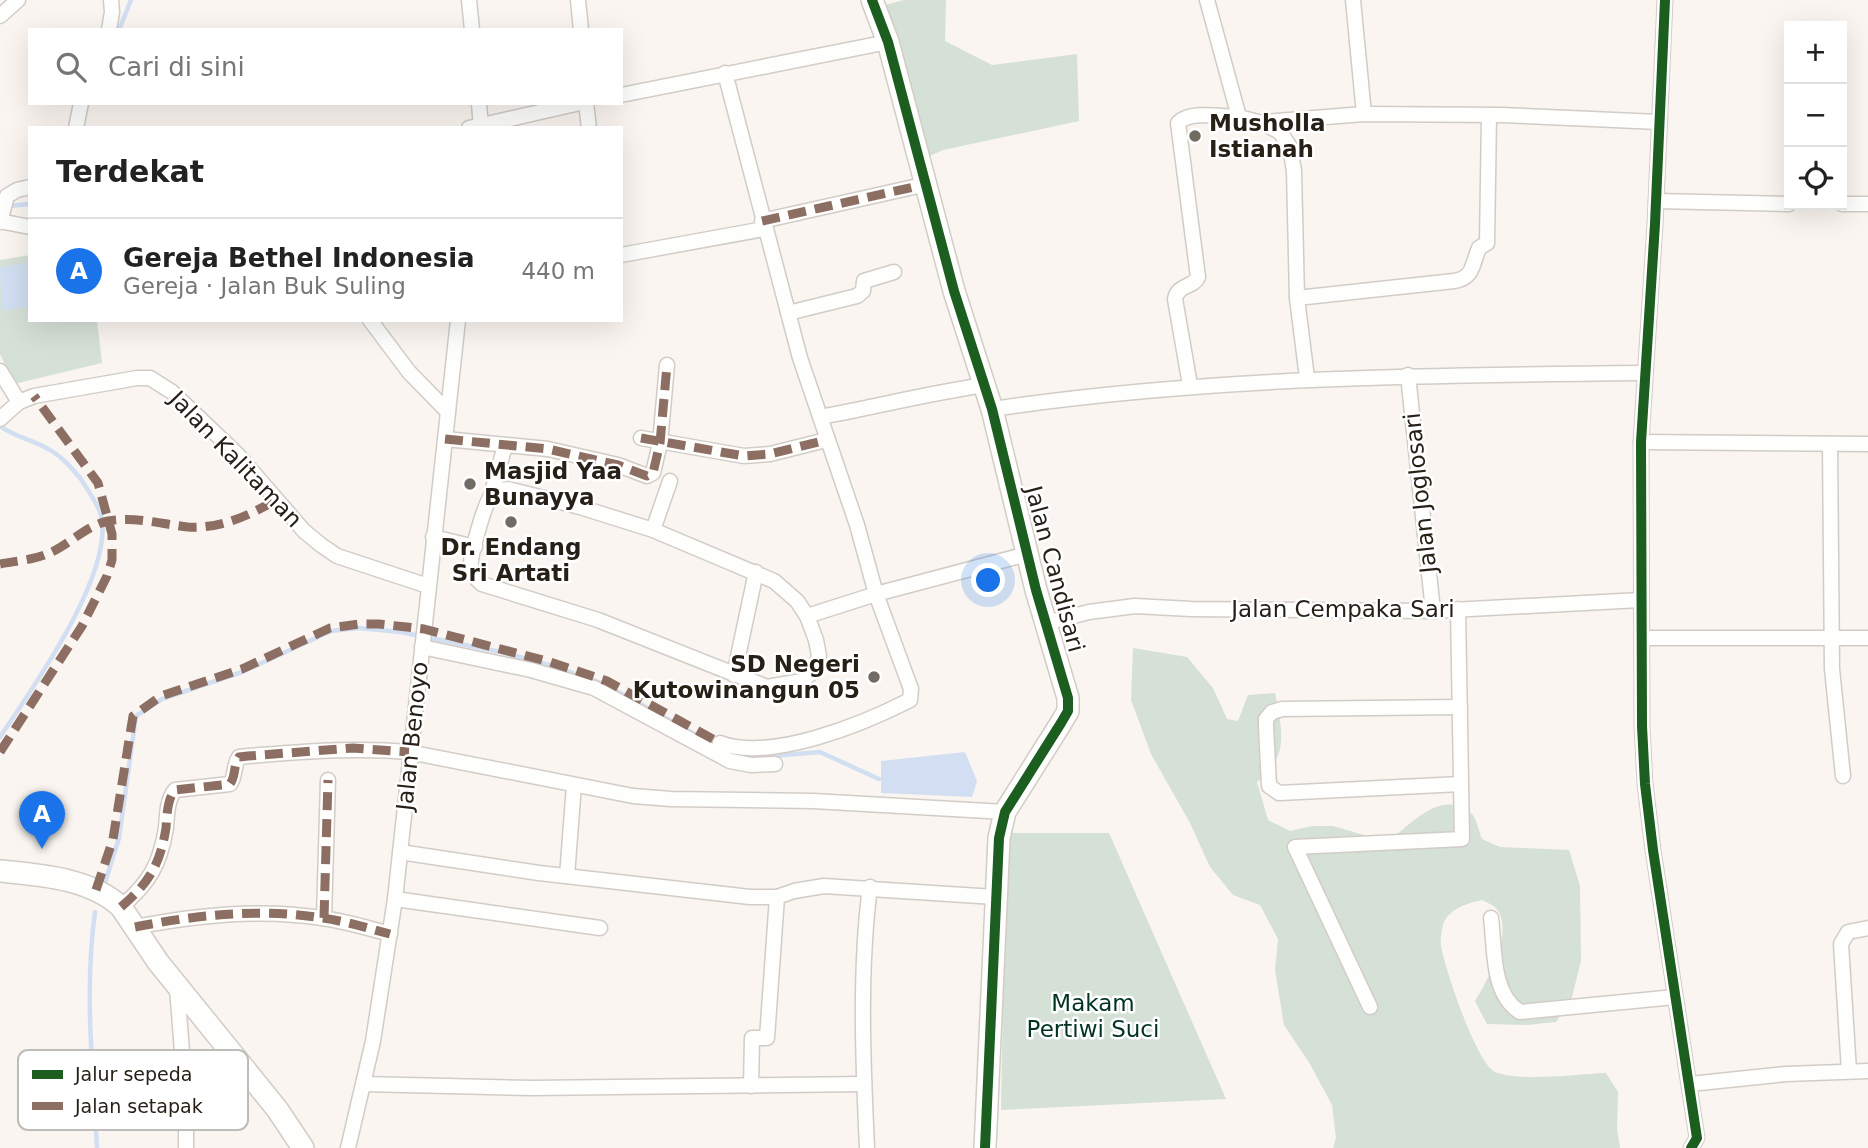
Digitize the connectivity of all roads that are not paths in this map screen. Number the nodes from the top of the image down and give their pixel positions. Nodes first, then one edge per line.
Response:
1 (18, 0) edge
2 (111, 0) edge
3 (469, 0) edge
4 (578, 0) edge
5 (872, 0) edge
6 (1207, 0) edge
7 (1353, 0) edge
8 (1665, 0) edge
9 (0, 16) edge
10 (109, 28) edge
11 (472, 28) edge
12 (580, 28) edge
13 (888, 43) junction
14 (725, 73) junction
15 (623, 94) edge
16 (81, 105) edge
17 (479, 105) edge
18 (571, 105) edge
19 (586, 105) edge
20 (1364, 114) junction
21 (1489, 115) junction
22 (1239, 117) junction
23 (1262, 122) junction
24 (1659, 122) junction
25 (76, 126) edge
26 (477, 126) edge
27 (481, 126) edge
28 (589, 126) edge
29 (927, 184) junction
30 (28, 187) edge
31 (1656, 201) junction
32 (1784, 204) edge
33 (1847, 204) edge
34 (1868, 204) edge
35 (2, 208) edge
36 (763, 225) junction
37 (28, 226) edge
38 (623, 255) edge
39 (894, 272) dead end
40 (1297, 298) junction
41 (788, 313) junction
42 (372, 322) edge
43 (458, 322) edge
44 (667, 365) dead end
45 (0, 371) edge
46 (1644, 373) junction
47 (1408, 375) junction
48 (1307, 378) junction
49 (985, 385) junction
50 (1190, 385) junction
51 (992, 409) junction
52 (9, 411) edge
53 (448, 412) junction
54 (820, 417) junction
55 (641, 438) dead end
56 (445, 439) junction
57 (827, 440) junction
58 (1641, 442) junction
59 (660, 443) junction
60 (1830, 444) junction
61 (1868, 444) edge
62 (505, 446) junction
63 (670, 481) dead end
64 (491, 495) junction
65 (653, 530) junction
66 (433, 537) junction
67 (475, 547) junction
68 (1027, 554) junction
69 (756, 572) junction
70 (428, 586) junction
71 (876, 594) junction
72 (1640, 600) junction
73 (1458, 609) junction
74 (1433, 611) junction
75 (807, 616) junction
76 (1046, 623) junction
77 (1642, 638) junction
78 (1868, 638) edge
79 (423, 640) junction
80 (1831, 640) junction
81 (734, 675) junction
82 (1460, 708) junction
83 (720, 743) dead end
84 (410, 752) junction
85 (748, 757) junction
86 (775, 764) dead end
87 (1843, 776) dead end
88 (328, 780) dead end
89 (1461, 784) junction
90 (574, 785) junction
91 (1005, 812) junction
92 (400, 852) junction
93 (0, 871) edge
94 (567, 876) junction
95 (870, 887) junction
96 (777, 897) junction
97 (995, 897) junction
98 (395, 899) junction
99 (121, 907) junction
100 (324, 918) junction
101 (1491, 918) dead end
102 (135, 927) junction
103 (600, 928) dead end
104 (1868, 928) edge
105 (390, 934) junction
106 (177, 988) junction
107 (1675, 997) junction
108 (1370, 1007) dead end
109 (182, 1050) edge
110 (228, 1050) edge
111 (1849, 1071) junction
112 (1868, 1071) edge
113 (248, 1074) edge
114 (363, 1084) junction
115 (864, 1084) junction
116 (1689, 1084) junction
117 (751, 1086) junction
118 (186, 1130) edge
119 (1696, 1145) edge
120 (186, 1148) edge
121 (303, 1148) edge
122 (348, 1148) edge
123 (867, 1148) edge
124 (985, 1148) edge

1 - 9 street
2 - 10 street
3 - 11 street
4 - 12 street
5 - 13 street, Jalan Candisari
6 - 22 street
7 - 20 street
8 - 24 street
13 - 14 street
13 - 29 street, Jalan Candisari
14 - 15 street
14 - 36 street
16 - 25 street
17 - 26 street
18 - 27 street
19 - 28 street
20 - 21 street
20 - 23 street
21 - 24 street
21 - 40 street
22 - 23 street
22 - 50 street
23 - 40 street
24 - 31 street
29 - 36 street
29 - 49 street, Jalan Candisari
30 - 35 street
31 - 32 street
31 - 46 street
33 - 34 street
35 - 37 street
36 - 38 street
36 - 41 street
39 - 41 street
40 - 48 street
41 - 54 street
42 - 53 street
43 - 53 street, Jalan Benoyo
44 - 59 street
45 - 52 street
46 - 47 street
46 - 58 street
47 - 48 street
47 - 74 street, Jalan Joglosari
48 - 50 street
49 - 51 street, Jalan Candisari
49 - 54 street
50 - 51 street
51 - 68 street, Jalan Candisari
52 - 70 street, Jalan Kalitaman
53 - 56 street, Jalan Benoyo
54 - 57 street
55 - 59 street
56 - 62 street
56 - 66 street, Jalan Benoyo
57 - 59 street
57 - 71 street
58 - 60 street
58 - 72 street
59 - 62 street
60 - 61 street
60 - 80 street
62 - 64 street
63 - 65 street
64 - 65 street
64 - 67 street
65 - 69 street
66 - 67 street
66 - 70 street, Jalan Benoyo
67 - 81 street
68 - 71 street
68 - 76 street, Jalan Candisari
69 - 75 street
69 - 81 street
70 - 79 street, Jalan Benoyo
71 - 75 street
71 - 85 street
72 - 73 street, Jalan Cempaka Sari
72 - 77 street
73 - 74 street, Jalan Cempaka Sari
73 - 82 street
74 - 76 street, Jalan Cempaka Sari
75 - 81 street
76 - 91 street, Jalan Candisari
77 - 80 street
77 - 107 street
78 - 80 street
79 - 84 street, Jalan Benoyo
79 - 85 street
80 - 87 street
82 - 89 street
82 - 89 street
83 - 85 street
84 - 90 street
84 - 92 street, Jalan Benoyo
84 - 99 street
85 - 86 street
88 - 100 street
89 - 108 street
90 - 91 street
90 - 94 street
91 - 97 street, Jalan Candisari
92 - 94 street
92 - 98 street, Jalan Benoyo
93 - 99 street
94 - 96 street
95 - 96 street
95 - 97 street
95 - 115 street
96 - 117 street
97 - 124 street, Jalan Candisari
98 - 103 street
98 - 105 street, Jalan Benoyo
99 - 102 street
100 - 102 street
100 - 105 street
101 - 107 street
102 - 106 street
104 - 111 street
105 - 114 street, Jalan Benoyo
106 - 109 street
106 - 110 street
107 - 116 street
111 - 112 street
111 - 116 street
113 - 121 street
114 - 117 street
114 - 122 street, Jalan Benoyo
115 - 117 street
115 - 123 street
116 - 119 street
118 - 120 street

